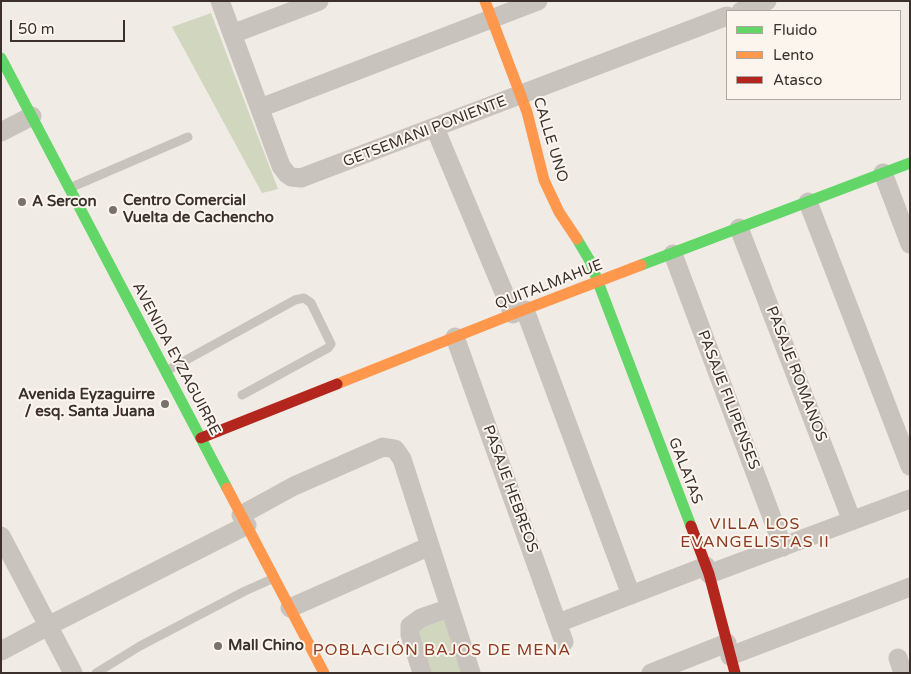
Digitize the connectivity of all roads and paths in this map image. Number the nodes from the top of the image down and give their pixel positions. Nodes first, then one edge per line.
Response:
1 (220, 1) edge
2 (319, 1) edge
3 (485, 1) edge
4 (538, 1) edge
5 (726, 16) edge
6 (491, 19) junction
7 (232, 34) junction
8 (1, 58) edge
9 (521, 95) junction
10 (260, 108) junction
11 (32, 116) junction
12 (435, 128) junction
13 (1, 132) edge
14 (188, 137) dead end
15 (910, 163) edge
16 (883, 173) junction
17 (70, 188) junction
18 (808, 202) junction
19 (739, 228) junction
20 (910, 244) edge
21 (672, 254) junction
22 (598, 282) junction
23 (519, 312) junction
24 (456, 337) junction
25 (166, 371) junction
26 (242, 395) dead end
27 (201, 438) junction
28 (910, 466) edge
29 (910, 499) edge
30 (244, 520) junction
31 (852, 521) junction
32 (1, 536) edge
33 (430, 546) junction
34 (783, 547) junction
35 (707, 570) junction
36 (274, 578) junction
37 (910, 587) edge
38 (631, 595) junction
39 (290, 608) junction
40 (450, 608) junction
41 (558, 623) junction
42 (48, 626) junction
43 (564, 642) dead end
44 (1, 651) edge
45 (731, 657) edge
46 (73, 673) edge
47 (96, 673) edge
48 (324, 673) edge
49 (422, 673) edge
50 (471, 673) edge
51 (651, 673) edge

1 - 7 street
2 - 7 street
3 - 6 street, CALLE UNO
4 - 6 street
5 - 9 street, GETSEMANI PONIENTE
6 - 9 street, CALLE UNO
6 - 10 street
7 - 10 street
8 - 11 street, AVENIDA EYZAGUIRRE
9 - 12 street, GETSEMANI PONIENTE
9 - 22 street, CALLE UNO
10 - 12 street, GETSEMANI PONIENTE
11 - 13 street
11 - 17 street, AVENIDA EYZAGUIRRE
12 - 23 street
14 - 17 lane
15 - 16 street, QUITALMAHUE
16 - 18 street, QUITALMAHUE
16 - 20 street
17 - 25 street, AVENIDA EYZAGUIRRE
18 - 19 street, QUITALMAHUE
18 - 28 street
19 - 21 street, QUITALMAHUE
19 - 31 street, PASAJE ROMANOS
21 - 22 street, QUITALMAHUE
21 - 34 street, PASAJE FILIPENSES
22 - 23 street, QUITALMAHUE
22 - 35 street, GALATAS
23 - 24 street, QUITALMAHUE
23 - 38 street
24 - 27 street, QUITALMAHUE
24 - 41 street, PASAJE HEBREOS
25 - 26 lane
25 - 27 street, AVENIDA EYZAGUIRRE
27 - 30 street, AVENIDA EYZAGUIRRE
29 - 31 street
30 - 33 street
30 - 36 street, AVENIDA EYZAGUIRRE
30 - 42 street
31 - 34 street
32 - 42 street
33 - 39 street
33 - 40 street
34 - 35 street
35 - 38 street
35 - 45 street, GALATAS
36 - 39 street, AVENIDA EYZAGUIRRE
36 - 47 lane
37 - 45 street
38 - 41 street
39 - 48 street, AVENIDA EYZAGUIRRE
40 - 49 street
40 - 50 street
41 - 43 street, PASAJE HEBREOS
42 - 44 street
42 - 46 street
45 - 51 street

